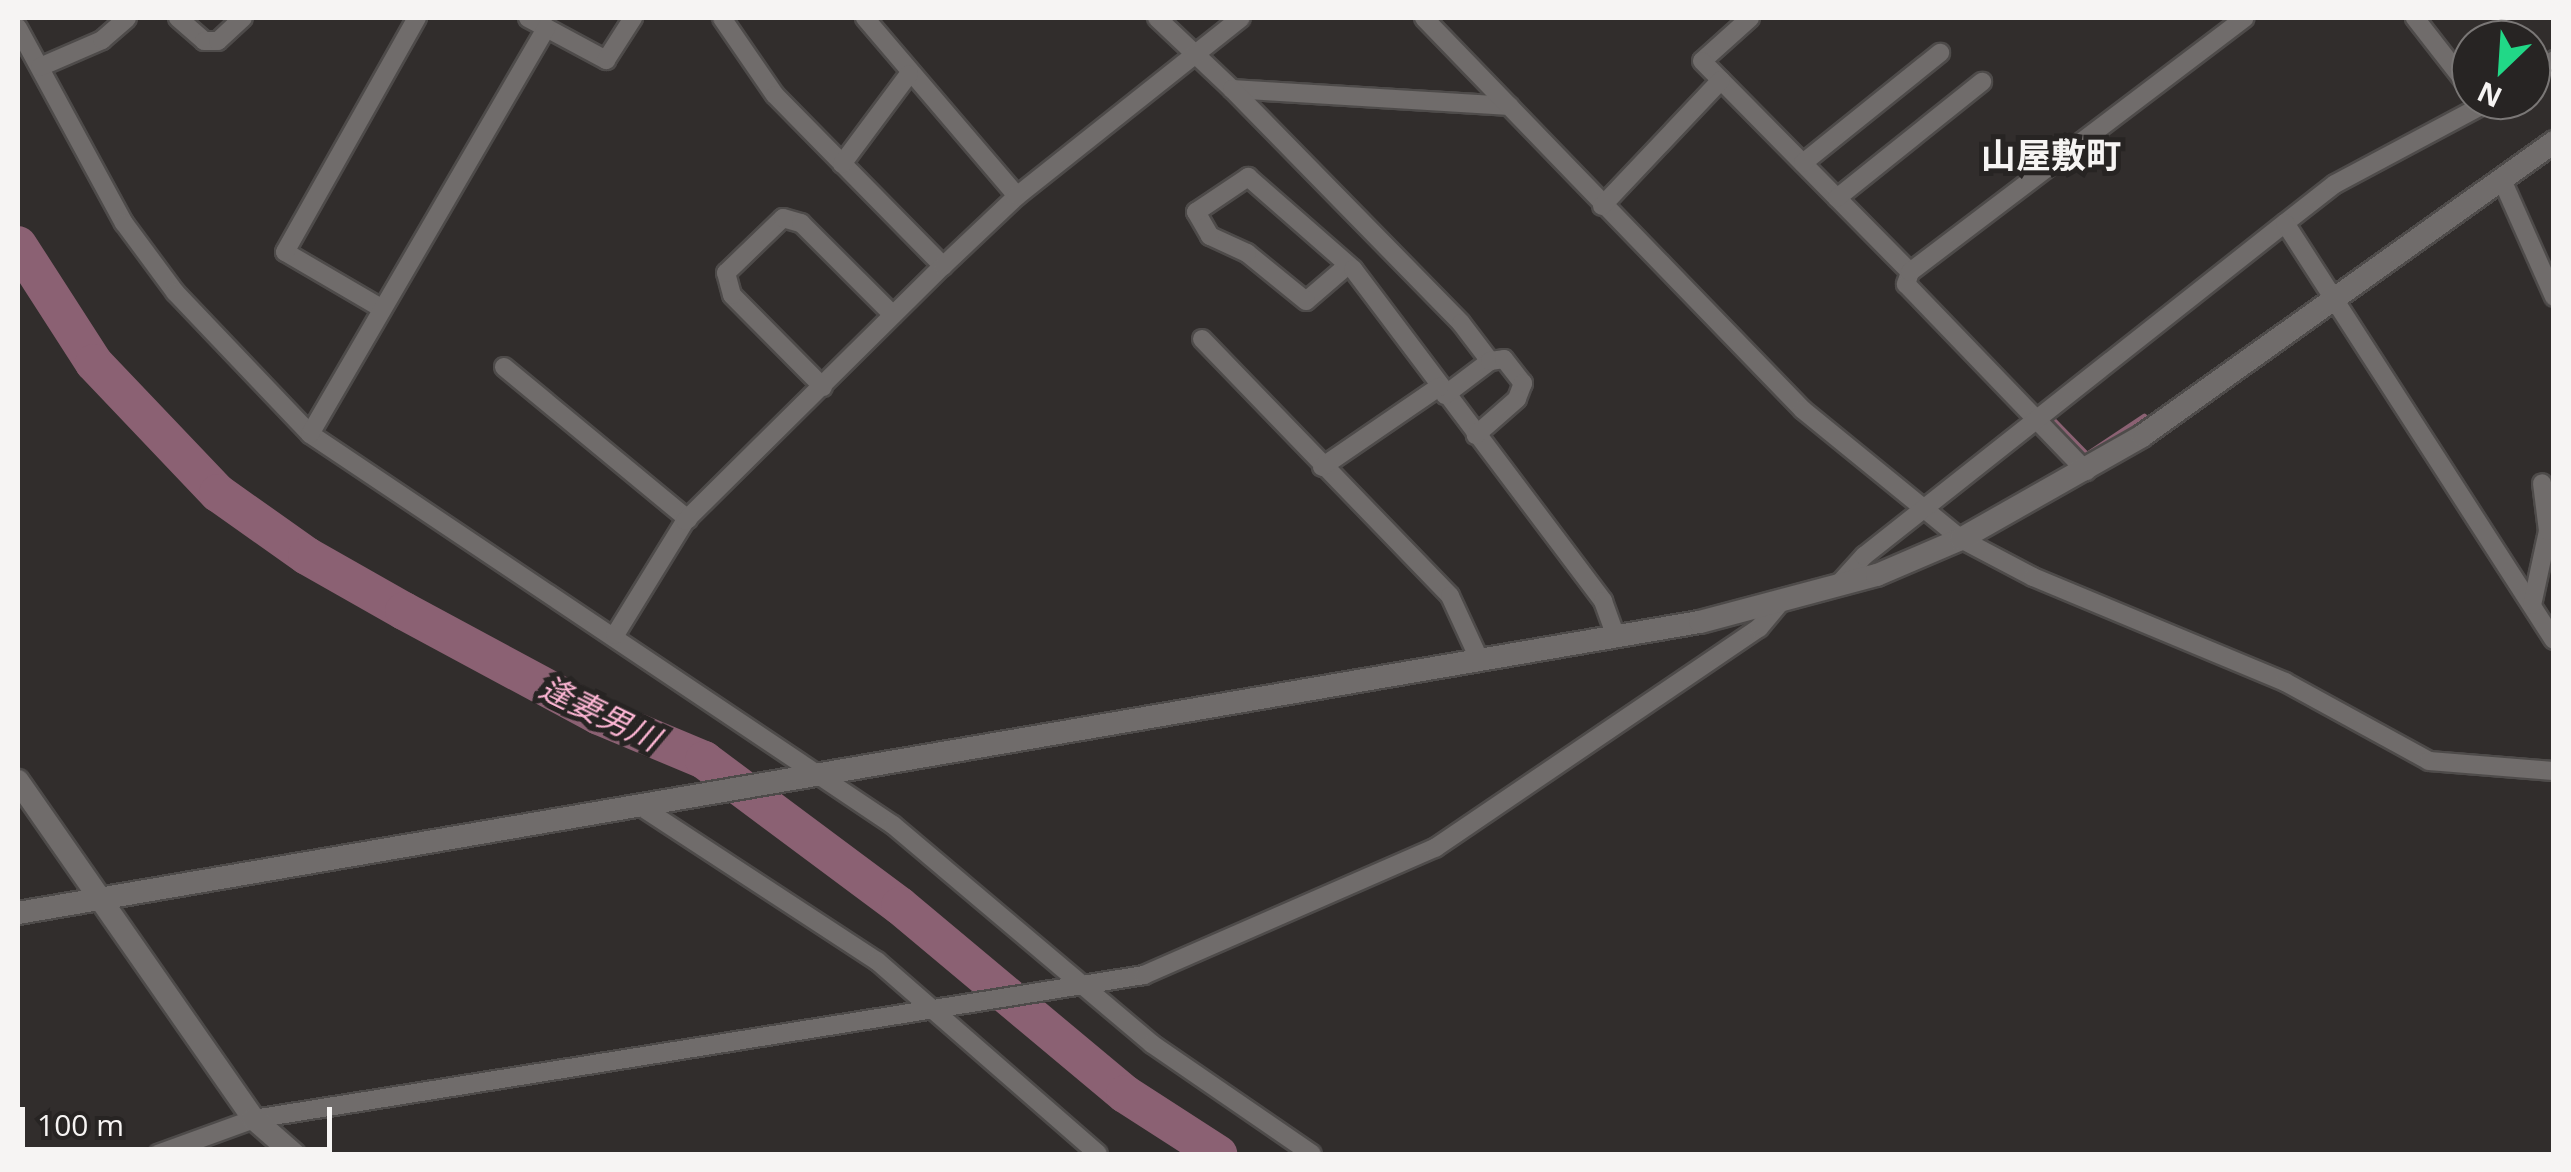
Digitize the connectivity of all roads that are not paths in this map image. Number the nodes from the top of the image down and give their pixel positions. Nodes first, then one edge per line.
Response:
1 (127, 18) edge
2 (178, 18) edge
3 (243, 18) edge
4 (417, 18) edge
5 (528, 18) edge
6 (633, 18) edge
7 (722, 18) edge
8 (865, 18) edge
9 (1157, 18) edge
10 (1240, 18) edge
11 (1424, 18) edge
12 (1750, 18) edge
13 (2245, 18) edge
14 (2414, 18) edge
15 (18, 28) edge
16 (546, 28) junction
17 (1940, 53) dead end
18 (1194, 55) junction
19 (2451, 63) edge
20 (40, 68) junction
21 (909, 74) junction
22 (1720, 80) junction
23 (1982, 82) dead end
24 (1232, 88) junction
25 (1509, 106) junction
26 (2451, 116) edge
27 (2554, 142) edge
28 (1802, 163) junction
29 (842, 164) junction
30 (2502, 180) junction
31 (1017, 196) junction
32 (1837, 198) junction
33 (1602, 206) junction
34 (2286, 223) junction
35 (1348, 265) junction
36 (942, 266) junction
37 (1910, 272) junction
38 (2554, 297) edge
39 (2334, 302) junction
40 (381, 308) junction
41 (894, 315) junction
42 (1202, 339) dead end
43 (1490, 361) junction
44 (504, 367) dead end
45 (822, 386) junction
46 (1442, 391) junction
47 (2040, 419) junction
48 (310, 434) junction
49 (1476, 434) junction
50 (1322, 467) junction
51 (2086, 471) junction
52 (2542, 483) dead end
53 (1928, 508) junction
54 (688, 518) junction
55 (1960, 539) junction
56 (1836, 587) junction
57 (1780, 602) junction
58 (2532, 605) junction
59 (615, 635) junction
60 (1616, 637) junction
61 (2554, 640) edge
62 (1480, 661) junction
63 (2554, 771) edge
64 (812, 779) junction
65 (18, 781) edge
66 (654, 808) junction
67 (105, 902) junction
68 (18, 914) edge
69 (1074, 987) junction
70 (932, 1010) junction
71 (254, 1119) junction
72 (158, 1154) edge
73 (294, 1154) edge
74 (1098, 1154) edge
75 (1312, 1154) edge

1 - 20 street
2 - 3 street
4 - 40 street
5 - 16 street
6 - 16 street
7 - 29 street
8 - 21 street
9 - 18 street
10 - 18 street
11 - 25 street
12 - 22 street
13 - 37 street
14 - 19 street
15 - 20 street
16 - 40 street
17 - 28 street
18 - 24 street
18 - 31 street
20 - 48 street
21 - 29 street
21 - 31 street
22 - 28 street
22 - 33 street
23 - 32 street
24 - 25 street
24 - 43 street
25 - 33 street
26 - 34 street
27 - 30 street
28 - 32 street
29 - 36 street
30 - 38 street
30 - 39 street
31 - 36 street
32 - 37 street
33 - 53 street
34 - 39 street
34 - 47 street
35 - 35 street
35 - 46 street
36 - 41 street
37 - 47 street
39 - 51 street
39 - 58 street
40 - 48 street
41 - 45 street
41 - 45 street
42 - 50 street
43 - 46 street
43 - 49 street
44 - 54 street
45 - 54 street
46 - 49 street
46 - 50 street
47 - 51 street
47 - 53 street
48 - 59 street
49 - 60 street
50 - 62 street
51 - 55 street
52 - 58 street
53 - 55 street
53 - 56 street
54 - 59 street
55 - 56 street
55 - 63 street
56 - 57 street
57 - 60 street
57 - 69 street
58 - 61 street
59 - 64 street
60 - 62 street
62 - 64 street
64 - 66 street
64 - 69 street
65 - 67 street
66 - 67 street
66 - 70 street
67 - 68 street
67 - 71 street
69 - 70 street
69 - 75 street
70 - 71 street
70 - 74 street
71 - 72 street
71 - 73 street

